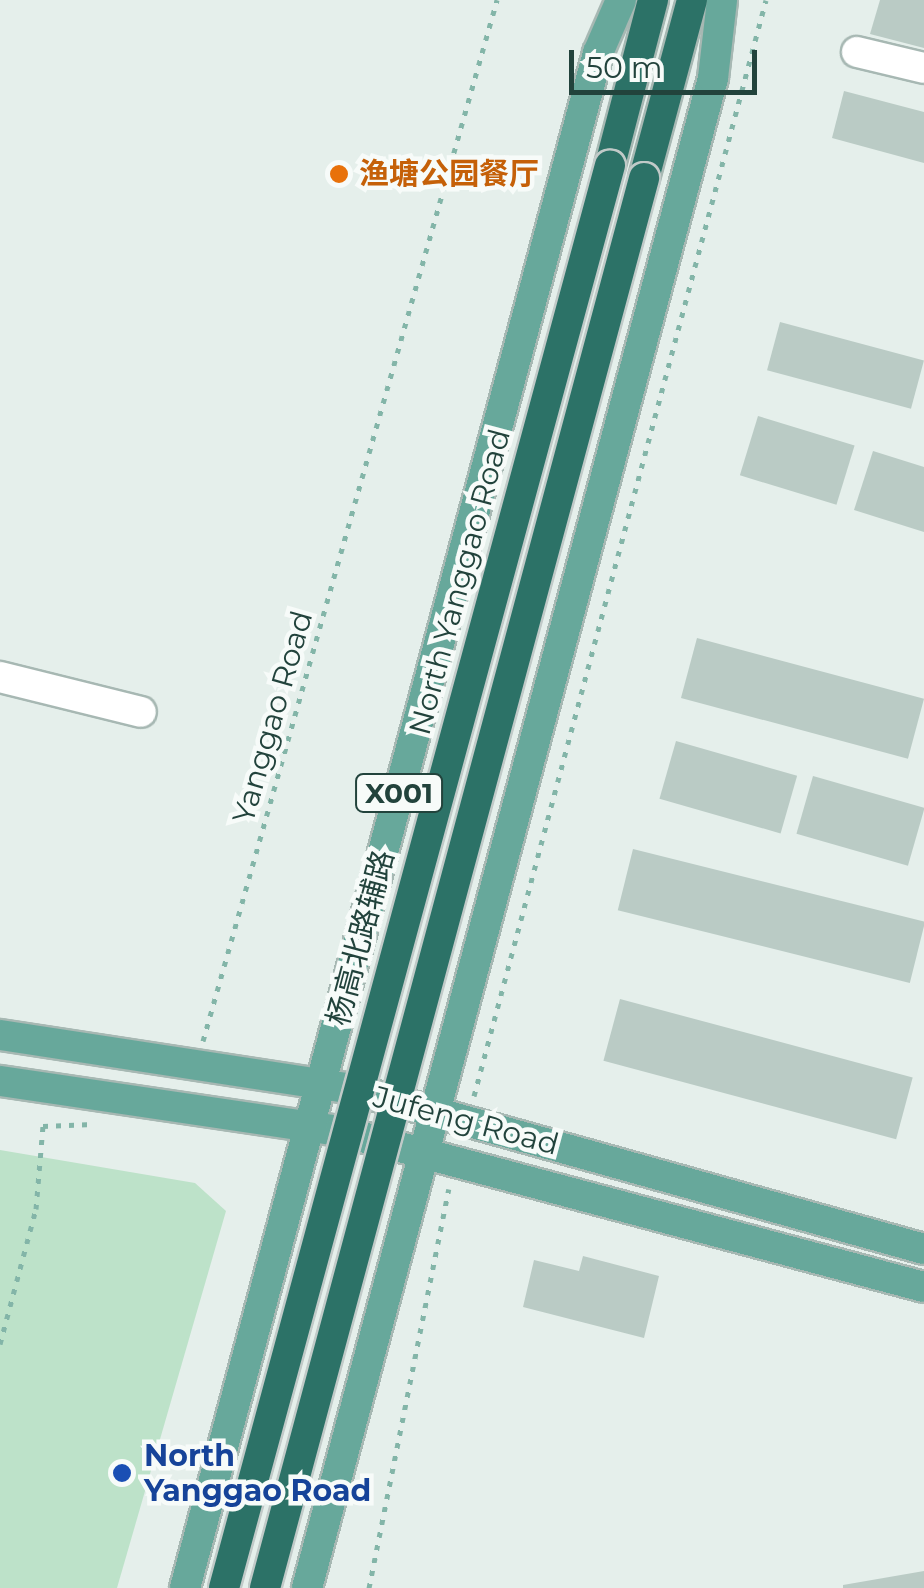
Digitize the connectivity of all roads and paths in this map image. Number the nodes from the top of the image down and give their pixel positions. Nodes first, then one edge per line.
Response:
1 (497, 0) edge
2 (620, 0) edge
3 (654, 0) edge
4 (692, 0) edge
5 (722, 0) edge
6 (766, 0) edge
7 (857, 52) dead end
8 (924, 68) edge
9 (0, 677) edge
10 (141, 712) dead end
11 (0, 1035) edge
12 (189, 1066) junction
13 (0, 1081) edge
14 (322, 1083) junction
15 (437, 1114) junction
16 (468, 1122) junction
17 (101, 1124) dead end
18 (310, 1126) junction
19 (425, 1154) junction
20 (456, 1163) junction
21 (924, 1249) edge
22 (924, 1287) edge
23 (0, 1344) edge
24 (185, 1588) edge
25 (224, 1588) edge
26 (266, 1588) edge
27 (307, 1588) edge
28 (368, 1588) edge

1 - 12 path, Yanggao Road
2 - 14 main road, 杨高北路辅路 / X001
3 - 25 highway, North Yanggao Road / X001, bridge
4 - 26 highway, X001, bridge
5 - 15 main road
6 - 16 path
7 - 8 street
9 - 10 street
11 - 12 main road, Jufeng Road
12 - 14 main road, Jufeng Road
13 - 18 main road, Jufeng Road
14 - 15 main road, Jufeng Road
14 - 18 main road, 杨高北路辅路 / X001
15 - 16 main road, Jufeng Road
15 - 19 main road
16 - 21 main road, Jufeng Road
17 - 23 path
18 - 19 main road, Jufeng Road
18 - 24 main road, 杨高北路辅路 / X001
19 - 20 main road, Jufeng Road
19 - 27 main road
20 - 22 main road, Jufeng Road
20 - 28 path

